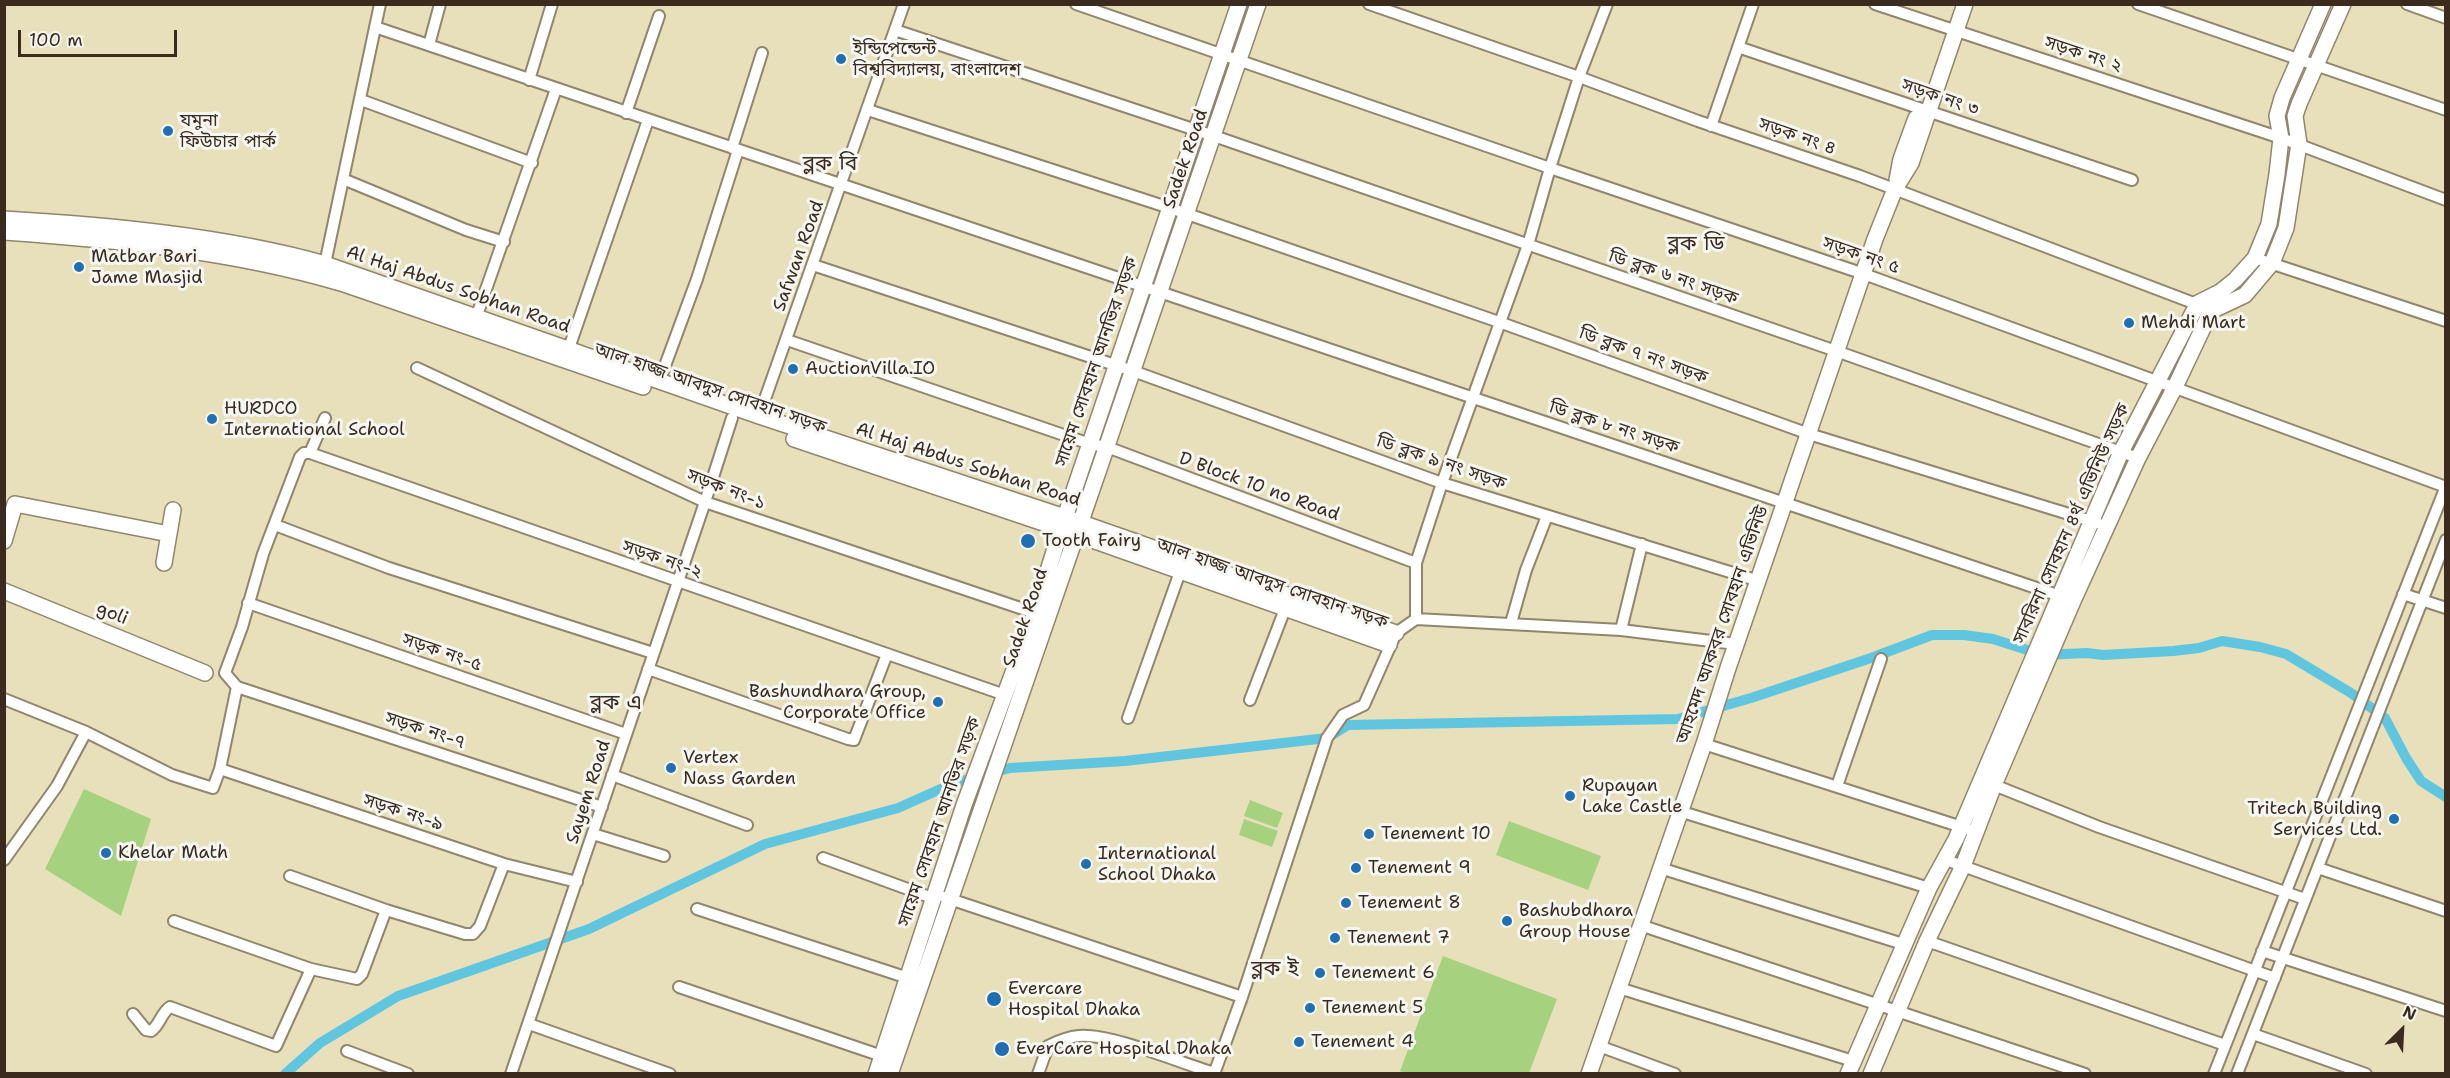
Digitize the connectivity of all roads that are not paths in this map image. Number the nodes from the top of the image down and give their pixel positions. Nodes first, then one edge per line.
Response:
1 (380, 4) edge
2 (440, 4) edge
3 (552, 4) edge
4 (904, 4) edge
5 (1076, 4) edge
6 (1239, 4) edge
7 (1258, 4) edge
8 (1369, 4) edge
9 (1607, 4) edge
10 (1753, 4) edge
11 (1875, 4) edge
12 (1955, 4) edge
13 (1965, 4) edge
14 (2138, 4) edge
15 (2323, 4) edge
16 (2343, 4) edge
17 (2407, 4) edge
18 (659, 16) dead end
19 (2445, 18) edge
20 (375, 27) junction
21 (1952, 29) junction
22 (895, 30) junction
23 (429, 45) junction
24 (1738, 47) junction
25 (762, 53) dead end
26 (1222, 55) junction
27 (1239, 61) junction
28 (2298, 61) junction
29 (2315, 66) junction
30 (1579, 77) junction
31 (529, 80) junction
32 (556, 89) junction
33 (361, 100) junction
34 (868, 110) junction
35 (1924, 110) junction
36 (2445, 110) edge
37 (626, 113) junction
38 (648, 120) junction
39 (1712, 126) junction
40 (1197, 130) junction
41 (1214, 136) junction
42 (2281, 138) junction
43 (2299, 144) junction
44 (735, 149) junction
45 (532, 163) junction
46 (1550, 168) junction
47 (343, 179) junction
48 (2132, 180) dead end
49 (842, 186) junction
50 (1895, 189) junction
51 (2445, 200) edge
52 (1170, 208) junction
53 (1187, 215) junction
54 (4, 219) edge
55 (4, 232) edge
56 (504, 242) junction
57 (1528, 245) junction
58 (2255, 258) junction
59 (2272, 263) junction
60 (325, 264) junction
61 (813, 265) junction
62 (1864, 274) junction
63 (1144, 285) junction
64 (1160, 291) junction
65 (2204, 307) junction
66 (476, 318) junction
67 (2445, 321) edge
68 (1499, 322) junction
69 (787, 340) junction
70 (569, 348) junction
71 (1836, 351) junction
72 (1117, 365) junction
73 (417, 368) dead end
74 (1133, 371) junction
75 (2159, 381) junction
76 (659, 382) junction
77 (2175, 387) junction
78 (1472, 399) junction
79 (759, 416) junction
80 (325, 418) dead end
81 (732, 418) junction
82 (1809, 434) junction
83 (1090, 444) junction
84 (1107, 447) junction
85 (2121, 452) junction
86 (310, 453) junction
87 (2138, 458) junction
88 (1442, 483) junction
89 (2445, 487) edge
90 (705, 502) junction
91 (1785, 502) junction
92 (173, 510) dead end
93 (1547, 516) junction
94 (2091, 521) junction
95 (1063, 523) junction
96 (275, 525) junction
97 (2107, 526) junction
98 (1078, 529) junction
99 (169, 534) junction
100 (2445, 540) edge
101 (4, 541) edge
102 (1642, 544) junction
103 (164, 563) dead end
104 (1416, 563) junction
105 (1180, 572) junction
106 (1759, 581) junction
107 (677, 583) junction
108 (4, 591) edge
109 (2403, 594) junction
110 (2067, 599) junction
111 (2422, 600) junction
112 (248, 603) junction
113 (2445, 608) edge
114 (1285, 609) junction
115 (1035, 613) junction
116 (1416, 619) junction
117 (1511, 623) junction
118 (1621, 630) junction
119 (1392, 639) junction
120 (1736, 644) junction
121 (653, 653) junction
122 (887, 654) junction
123 (1881, 659) dead end
124 (2039, 665) junction
125 (648, 669) junction
126 (205, 674) dead end
127 (237, 687) junction
128 (1005, 695) junction
129 (4, 699) edge
130 (1250, 700) dead end
131 (1128, 718) dead end
132 (86, 732) junction
133 (626, 734) junction
134 (1704, 744) junction
135 (220, 769) junction
136 (612, 775) junction
137 (1994, 785) junction
138 (1837, 786) junction
139 (602, 807) junction
140 (1679, 812) junction
141 (747, 825) dead end
142 (1961, 826) junction
143 (1977, 832) junction
144 (593, 834) junction
145 (664, 856) dead end
146 (823, 858) dead end
147 (4, 860) edge
148 (1946, 860) junction
149 (504, 864) junction
150 (1963, 866) junction
151 (1660, 868) junction
152 (2318, 868) junction
153 (290, 876) dead end
154 (577, 882) junction
155 (1929, 888) junction
156 (2285, 892) junction
157 (935, 897) junction
158 (952, 898) junction
159 (2305, 899) junction
160 (697, 909) dead end
161 (386, 910) junction
162 (2445, 911) edge
163 (174, 921) dead end
164 (1640, 925) junction
165 (1927, 941) junction
166 (1903, 944) junction
167 (2262, 951) junction
168 (2282, 958) junction
169 (311, 969) junction
170 (2254, 970) junction
171 (908, 978) junction
172 (2275, 978) junction
173 (679, 987) dead end
174 (1619, 988) junction
175 (1242, 998) junction
176 (1878, 1003) junction
177 (1899, 1010) junction
178 (2445, 1011) edge
179 (133, 1014) dead end
180 (529, 1024) junction
181 (2253, 1034) junction
182 (2225, 1045) junction
183 (1599, 1046) junction
184 (347, 1051) dead end
185 (882, 1056) junction
186 (1850, 1067) edge
187 (1214, 1073) edge
188 (408, 1074) edge
189 (511, 1074) edge
190 (670, 1074) edge
191 (876, 1074) edge
192 (890, 1074) edge
193 (1038, 1074) edge
194 (1589, 1074) edge
195 (1675, 1074) edge
196 (1870, 1074) edge
197 (2085, 1074) edge
198 (2214, 1074) edge
199 (2237, 1074) edge
200 (2366, 1074) edge

1 - 20 street
2 - 23 street
3 - 31 street
4 - 22 street, Safwan Road
5 - 26 street, সড়ক নং ৫
6 - 26 street, সায়েম সোবহান আনভির সড়ক
7 - 27 street, Sadek Road
8 - 30 street, সড়ক নং ৪
9 - 30 street
10 - 24 street
11 - 21 street, সড়ক নং ২
12 - 21 street, আহমেদ আকবর সোবহান এভিনিউ
13 - 21 street, আহমেদ আকবর সোবহান এভিনিউ
14 - 28 street
15 - 28 street
16 - 29 street
17 - 19 street
18 - 37 street
20 - 23 street, ডি ব্লক ৮ নং সড়ক
20 - 33 street
21 - 35 street, আহমেদ আকবর সোবহান এভিনিউ
21 - 42 street, সড়ক নং ২
22 - 34 street, Safwan Road
22 - 40 street, ডি ব্লক ৬ নং সড়ক
23 - 31 street, ডি ব্লক ৮ নং সড়ক
24 - 35 street, সড়ক নং ৩
24 - 39 street
25 - 44 street
26 - 27 street, সড়ক নং ৫
26 - 40 street, সায়েম সোবহান আনভির সড়ক
27 - 41 street, Sadek Road
27 - 46 street, সড়ক নং ৫
28 - 29 street
28 - 42 street
29 - 36 street
29 - 43 street
30 - 39 street, সড়ক নং ৪
30 - 46 street
31 - 32 street, ডি ব্লক ৮ নং সড়ক
32 - 37 street, ডি ব্লক ৮ নং সড়ক
32 - 45 street
33 - 45 street
33 - 47 street
34 - 49 street, Safwan Road
34 - 52 street, ডি ব্লক ৭ নং সড়ক
35 - 48 street, সড়ক নং ৩
35 - 50 street, আহমেদ আকবর সোবহান এভিনিউ
37 - 38 street, ডি ব্লক ৮ নং সড়ক
38 - 44 street, ডি ব্লক ৮ নং সড়ক
38 - 70 street
39 - 50 street, সড়ক নং ৪
40 - 41 street, ডি ব্লক ৬ নং সড়ক
40 - 52 street, সায়েম সোবহান আনভির সড়ক
41 - 53 street, Sadek Road
41 - 57 street, ডি ব্লক ৬ নং সড়ক
42 - 43 street, সড়ক নং ২
42 - 58 street
43 - 51 street, সড়ক নং ২
43 - 59 street
44 - 49 street, ডি ব্লক ৮ নং সড়ক
44 - 76 street
45 - 56 street
46 - 57 street
46 - 62 street, সড়ক নং ৫
47 - 56 street
47 - 60 street
49 - 61 street, Safwan Road
49 - 63 street, ডি ব্লক ৮ নং সড়ক
50 - 62 street, আহমেদ আকবর সোবহান এভিনিউ
50 - 65 street, সড়ক নং ৪
52 - 53 street, ডি ব্লক ৭ নং সড়ক
52 - 63 street, সায়েম সোবহান আনভির সড়ক
53 - 64 street, Sadek Road
53 - 68 street, ডি ব্লক ৭ নং সড়ক
54 - 60 street, Al Haj Abdus Sobhan Road
55 - 81 street, আল হাজ্জ আবদুস সোবহান সড়ক
56 - 66 street
57 - 68 street
57 - 71 street, ডি ব্লক ৬ নং সড়ক
58 - 59 street
58 - 65 street
59 - 65 street
59 - 67 street
60 - 66 street, Al Haj Abdus Sobhan Road
61 - 69 street, Safwan Road
61 - 72 street, ডি ব্লক ৯ নং সড়ক
62 - 71 street, আহমেদ আকবর সোবহান এভিনিউ
62 - 75 street, সড়ক নং ৫
63 - 64 street, ডি ব্লক ৮ নং সড়ক
63 - 72 street, সায়েম সোবহান আনভির সড়ক
64 - 74 street, Sadek Road
64 - 78 street, ডি ব্লক ৮ নং সড়ক
65 - 75 street, সাবরিনা সোবহান ৪র্থ এভিনিউ সড়ক
65 - 77 street, সাবরিনা সোবহান ৪র্থ এভিনিউ সড়ক
66 - 70 street, Al Haj Abdus Sobhan Road
68 - 78 street
68 - 82 street, ডি ব্লক ৭ নং সড়ক
69 - 79 street, Safwan Road
69 - 83 street, D Block 10 no Road
70 - 76 street, Al Haj Abdus Sobhan Road
71 - 82 street, আহমেদ আকবর সোবহান এভিনিউ
71 - 85 street, ডি ব্লক ৬ নং সড়ক
72 - 74 street, ডি ব্লক ৯ নং সড়ক
72 - 83 street, সায়েম সোবহান আনভির সড়ক
73 - 90 street, সড়ক নং-১
74 - 84 street, Sadek Road
74 - 88 street, ডি ব্লক ৯ নং সড়ক
75 - 77 street, সড়ক নং ৫
75 - 85 street, সাবরিনা সোবহান ৪র্থ এভিনিউ সড়ক
76 - 79 street, Al Haj Abdus Sobhan Road
77 - 87 street, সাবরিনা সোবহান ৪র্থ এভিনিউ সড়ক
77 - 89 street, সড়ক নং ৫
78 - 88 street
78 - 91 street, ডি ব্লক ৮ নং সড়ক
79 - 95 street, Al Haj Abdus Sobhan Road
80 - 86 street
81 - 90 street, Sayem Road
81 - 95 street, আল হাজ্জ আবদুস সোবহান সড়ক
82 - 91 street, আহমেদ আকবর সোবহান এভিনিউ
82 - 94 street, ডি ব্লক ৭ নং সড়ক
83 - 84 street, D Block 10 no Road
83 - 95 street, সায়েম সোবহান আনভির সড়ক
84 - 98 street, Sadek Road
84 - 104 street, D Block 10 no Road
85 - 87 street, ডি ব্লক ৬ নং সড়ক
85 - 94 street, সাবরিনা সোবহান ৪র্থ এভিনিউ সড়ক
86 - 96 street
86 - 107 street, সড়ক নং-২
87 - 97 street, সাবরিনা সোবহান ৪র্থ এভিনিউ সড়ক
88 - 93 street, ডি ব্লক ৯ নং সড়ক
88 - 104 street
89 - 109 street
90 - 107 street, Sayem Road
90 - 115 street, সড়ক নং-১
91 - 106 street, আহমেদ আকবর সোবহান এভিনিউ
91 - 110 street, ডি ব্লক ৮ নং সড়ক
92 - 99 street
93 - 102 street, ডি ব্লক ৯ নং সড়ক
93 - 117 street
94 - 97 street, ডি ব্লক ৭ নং সড়ক
94 - 110 street, সাবরিনা সোবহান ৪র্থ এভিনিউ সড়ক
95 - 98 street, Al Haj Abdus Sobhan Road
95 - 115 street, সায়েম সোবহান আনভির সড়ক
96 - 112 street
96 - 121 street
97 - 110 street, সাবরিনা সোবহান ৪র্থ এভিনিউ সড়ক
98 - 105 street, আল হাজ্জ আবদুস সোবহান সড়ক
98 - 119 street, Al Haj Abdus Sobhan Road
98 - 158 street, Sadek Road
99 - 101 street
99 - 103 street
100 - 111 street
102 - 106 street, ডি ব্লক ৯ নং সড়ক
102 - 118 street
104 - 116 street
105 - 114 street, আল হাজ্জ আবদুস সোবহান সড়ক
105 - 131 street
106 - 120 street, আহমেদ আকবর সোবহান এভিনিউ
107 - 121 street, Sayem Road
107 - 122 street, সড়ক নং-২
108 - 126 street, goli
109 - 111 street
109 - 156 street
110 - 124 street, সাবরিনা সোবহান ৪র্থ এভিনিউ সড়ক
111 - 113 street
111 - 152 street
112 - 127 street
112 - 133 street, সড়ক নং-৫
114 - 119 street, আল হাজ্জ আবদুস সোবহান সড়ক
114 - 130 street
115 - 128 street, সায়েম সোবহান আনভির সড়ক
116 - 117 street
116 - 119 street
117 - 118 street
118 - 120 street
119 - 175 street
120 - 134 street, আহমেদ আকবর সোবহান এভিনিউ
121 - 125 street, Sayem Road
122 - 125 street
122 - 128 street, সড়ক নং-২
123 - 138 street
124 - 137 street, সাবরিনা সোবহান ৪র্থ এভিনিউ সড়ক
124 - 142 street, সাবরিনা সোবহান ৪র্থ এভিনিউ সড়ক
125 - 133 street, Sayem Road
127 - 135 street
127 - 139 street, সড়ক নং-৭
128 - 157 street, সায়েম সোবহান আনভির সড়ক
129 - 132 street
132 - 135 street
132 - 147 street
133 - 136 street, Sayem Road
134 - 138 street
134 - 140 street, আহমেদ আকবর সোবহান এভিনিউ
135 - 149 street, সড়ক নং-৯
136 - 139 street, Sayem Road
136 - 141 street
137 - 143 street, সাবরিনা সোবহান ৪র্থ এভিনিউ সড়ক
137 - 156 street
138 - 142 street
139 - 144 street, Sayem Road
140 - 151 street, আহমেদ আকবর সোবহান এভিনিউ
140 - 155 street
142 - 143 street
142 - 148 street, সাবরিনা সোবহান ৪র্থ এভিনিউ সড়ক
143 - 150 street, সাবরিনা সোবহান ৪র্থ এভিনিউ সড়ক
144 - 145 street
144 - 154 street, Sayem Road
146 - 157 street
148 - 150 street
148 - 155 street, সাবরিনা সোবহান ৪র্থ এভিনিউ সড়ক
149 - 154 street, সড়ক নং-৯
149 - 161 street
150 - 165 street, সাবরিনা সোবহান ৪র্থ এভিনিউ সড়ক
150 - 170 street
151 - 164 street, আহমেদ আকবর সোবহান এভিনিউ
151 - 166 street
152 - 159 street
152 - 162 street
153 - 161 street
154 - 180 street, Sayem Road
155 - 166 street, সাবরিনা সোবহান ৪র্থ এভিনিউ সড়ক
156 - 159 street
156 - 167 street
157 - 158 street
157 - 171 street, সায়েম সোবহান আনভির সড়ক
158 - 175 street
158 - 192 street, Sadek Road
159 - 168 street
160 - 171 street
161 - 169 street
163 - 169 street
164 - 174 street, আহমেদ আকবর সোবহান এভিনিউ
164 - 176 street
165 - 177 street, সাবরিনা সোবহান ৪র্থ এভিনিউ সড়ক
165 - 182 street
166 - 176 street, সাবরিনা সোবহান ৪র্থ এভিনিউ সড়ক
167 - 168 street
167 - 170 street
168 - 172 street
168 - 178 street
169 - 179 street
170 - 172 street
170 - 182 street
171 - 185 street, সায়েম সোবহান আনভির সড়ক
172 - 181 street
173 - 185 street
174 - 183 street, আহমেদ আকবর সোবহান এভিনিউ
174 - 186 street
175 - 187 street
176 - 177 street
176 - 186 street, সাবরিনা সোবহান ৪র্থ এভিনিউ সড়ক
177 - 196 street, সাবরিনা সোবহান ৪র্থ এভিনিউ সড়ক
177 - 197 street
180 - 189 street, Sayem Road
180 - 190 street
181 - 199 street
181 - 200 street
182 - 198 street
183 - 194 street, আহমেদ আকবর সোবহান এভিনিউ
183 - 195 street
184 - 188 street
185 - 191 street, সায়েম সোবহান আনভির সড়ক
187 - 193 street

